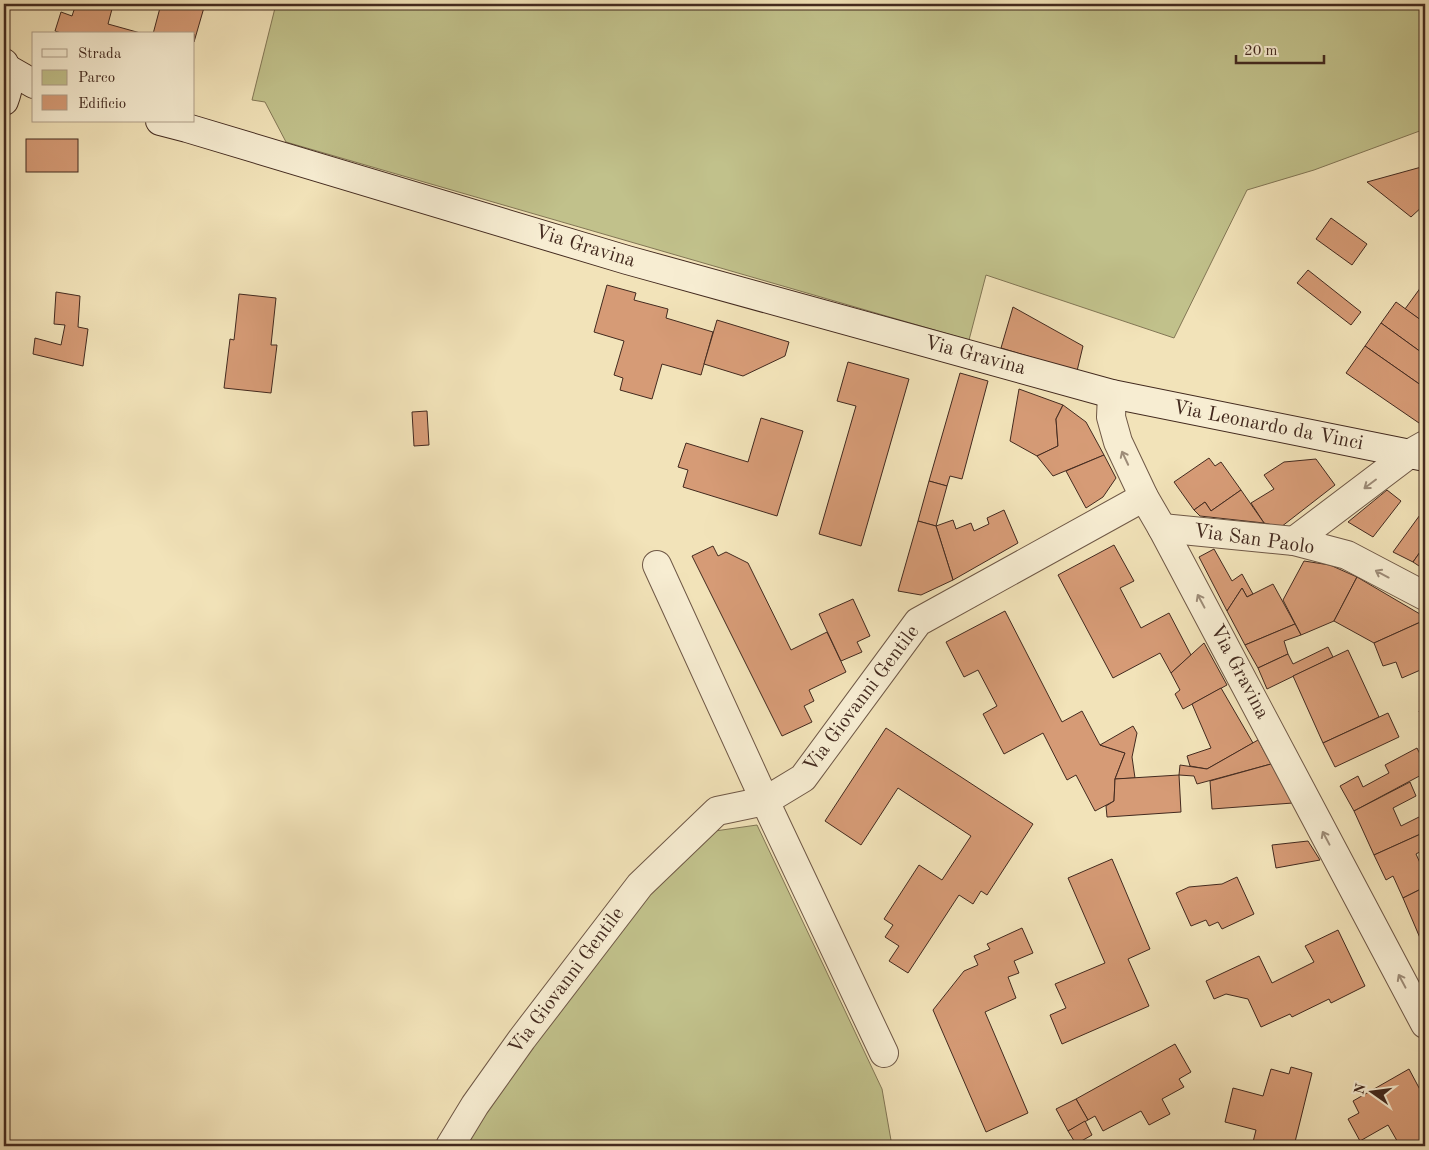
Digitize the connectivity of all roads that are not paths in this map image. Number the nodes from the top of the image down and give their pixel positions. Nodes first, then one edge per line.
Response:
1 (5, 65) edge
2 (32, 83) edge
3 (32, 100) edge
4 (4, 101) edge
5 (164, 122) edge
6 (1112, 394) junction
7 (1420, 452) edge
8 (1144, 497) junction
9 (1162, 528) junction
10 (1294, 542) junction
11 (657, 565) dead end
12 (1425, 596) edge
13 (765, 800) junction
14 (1425, 1024) edge
15 (884, 1053) dead end
16 (450, 1146) edge

1 - 2 street
1 - 4 street
3 - 4 street
5 - 6 street, Via Gravina
6 - 7 street, Via Leonardo da Vinci
8 -> 6 street, Via Gravina
7 -> 10 street
8 - 9 street, Via Gravina
8 - 13 street, Via Giovanni Gentile
9 - 10 street, Via San Paolo
14 -> 9 street, Via Gravina
12 -> 10 street, Via San Paolo
11 - 13 street
13 - 15 street
13 - 16 street, Via Giovanni Gentile

